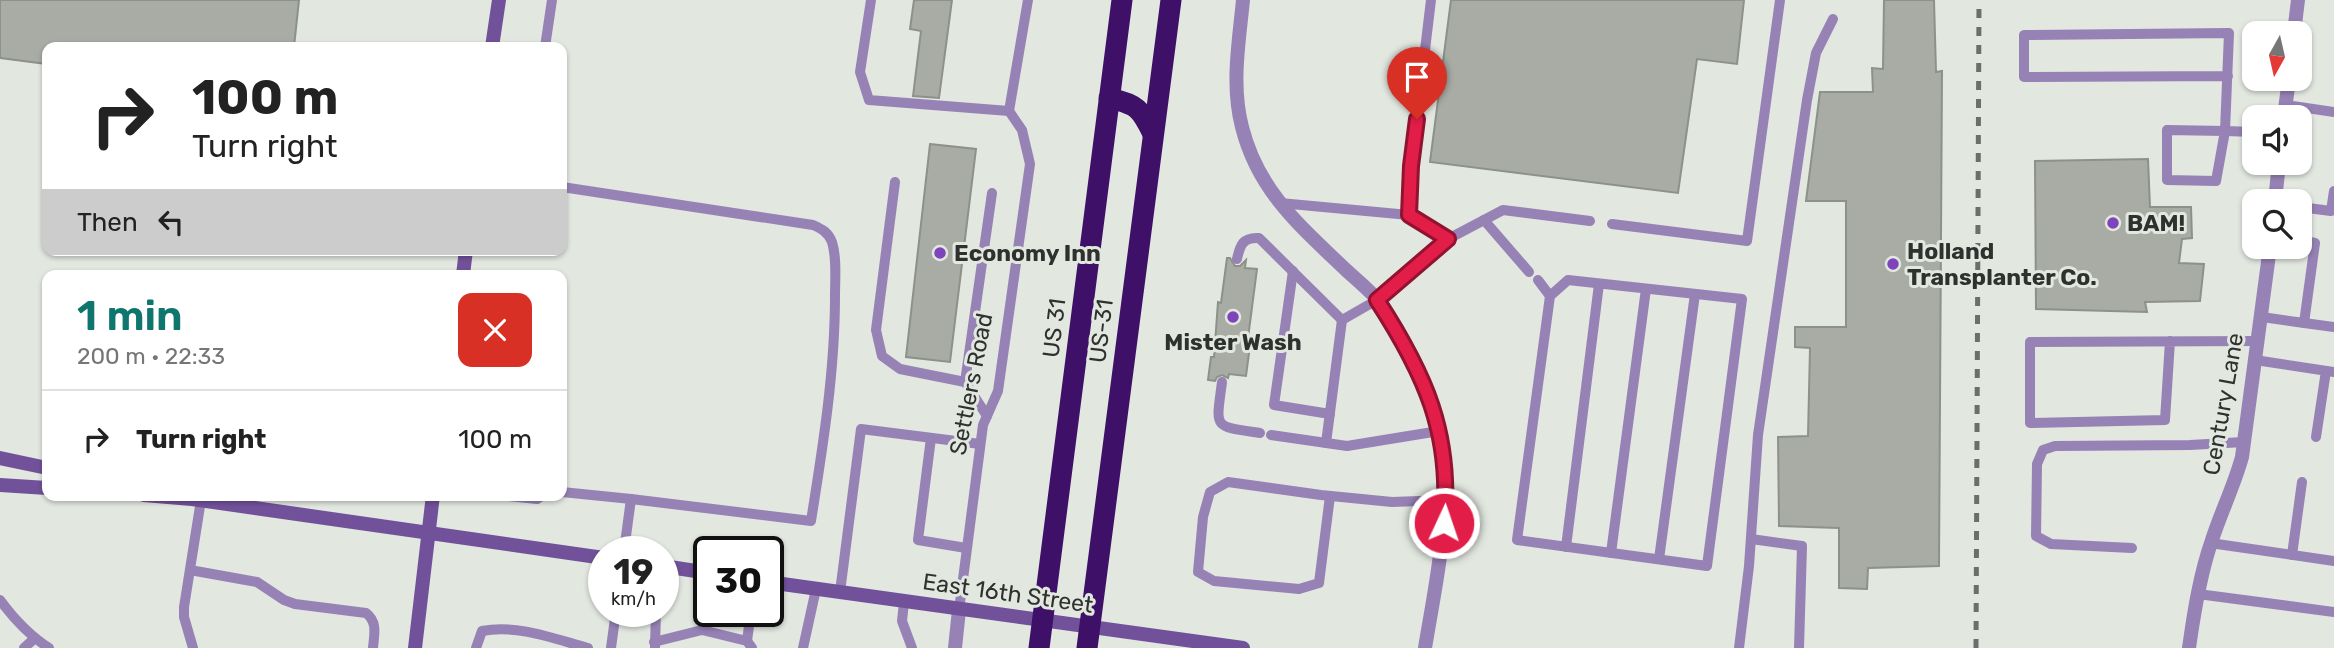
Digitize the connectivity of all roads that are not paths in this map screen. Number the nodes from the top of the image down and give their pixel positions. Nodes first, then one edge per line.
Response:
1 (499, 0) edge
2 (552, 0) edge
3 (871, 0) edge
4 (1028, 0) edge
5 (1122, 0) edge
6 (1171, 0) edge
7 (1243, 0) edge
8 (1431, 0) edge
9 (1780, 0) edge
10 (2298, 0) edge
11 (1833, 19) dead end
12 (2295, 21) edge
13 (493, 42) edge
14 (546, 42) edge
15 (2228, 76) junction
16 (1109, 98) junction
17 (1009, 111) junction
18 (2312, 112) edge
19 (2334, 112) edge
20 (2225, 131) junction
21 (2242, 131) edge
22 (1153, 134) junction
23 (895, 182) dead end
24 (567, 188) edge
25 (2334, 191) edge
26 (992, 193) dead end
27 (1278, 203) junction
28 (2312, 208) edge
29 (2333, 211) edge
30 (1409, 215) junction
31 (1484, 220) junction
32 (1590, 221) dead end
33 (1612, 224) dead end
34 (1448, 239) junction
35 (2312, 242) edge
36 (1237, 259) dead end
37 (2269, 259) edge
38 (1293, 271) junction
39 (1529, 272) dead end
40 (1538, 280) dead end
41 (1599, 284) junction
42 (1646, 289) junction
43 (1695, 294) junction
44 (1550, 296) junction
45 (1377, 300) junction
46 (2262, 317) junction
47 (1342, 320) junction
48 (2304, 323) junction
49 (2334, 327) edge
50 (2170, 341) junction
51 (2258, 341) junction
52 (2255, 360) junction
53 (2330, 371) edge
54 (965, 382) junction
55 (1222, 382) dead end
56 (1330, 414) junction
57 (987, 416) junction
58 (1439, 431) junction
59 (1260, 433) dead end
60 (1272, 435) dead end
61 (2316, 437) dead end
62 (931, 438) junction
63 (2244, 442) junction
64 (1326, 443) junction
65 (981, 444) junction
66 (0, 458) edge
67 (42, 467) edge
68 (2302, 482) dead end
69 (0, 485) edge
70 (42, 488) edge
71 (567, 493) edge
72 (1330, 496) junction
73 (631, 499) junction
74 (1446, 500) junction
75 (197, 501) edge
76 (211, 501) edge
77 (432, 501) edge
78 (429, 532) junction
79 (626, 536) edge
80 (1751, 540) junction
81 (2210, 543) junction
82 (1566, 547) junction
83 (966, 548) junction
84 (2132, 548) dead end
85 (1611, 553) junction
86 (2292, 555) junction
87 (588, 556) edge
88 (1659, 559) junction
89 (2334, 561) edge
90 (190, 570) junction
91 (784, 584) edge
92 (816, 589) junction
93 (840, 592) junction
94 (2198, 594) junction
95 (0, 600) edge
96 (904, 601) junction
97 (959, 610) junction
98 (2334, 612) edge
99 (1043, 620) junction
100 (1090, 626) junction
101 (614, 627) edge
102 (655, 627) edge
103 (751, 627) edge
104 (35, 638) junction
105 (1163, 642) edge
106 (654, 645) edge
107 (750, 645) edge
108 (24, 648) edge
109 (49, 648) edge
110 (193, 648) edge
111 (373, 648) edge
112 (415, 648) edge
113 (476, 648) edge
114 (588, 648) edge
115 (611, 648) edge
116 (803, 648) edge
117 (912, 648) edge
118 (955, 648) edge
119 (1040, 648) edge
120 (1087, 648) edge
121 (1243, 648) edge
122 (1425, 648) edge
123 (1739, 648) edge
124 (1799, 648) edge
125 (2189, 648) edge

1 - 13 main road
2 - 14 lane
3 - 17 lane
4 - 17 lane
5 - 16 highway, US 31 / US 31
6 - 22 highway, US-31
7 - 27 street
8 - 30 lane
9 - 33 lane
10 - 12 street
11 - 80 lane
15 - 15 lane
15 - 20 lane
16 - 22 highway
16 - 99 highway, US 31 / US 31
17 - 57 lane, Settlers Road
18 - 19 lane
20 - 20 lane
20 - 21 lane
22 - 100 highway, US-31
23 - 54 lane
24 - 73 lane
25 - 29 lane
26 - 54 lane
27 - 30 lane
27 - 45 street
28 - 29 lane
30 - 34 lane
31 - 32 lane
31 - 34 lane
31 - 39 lane
34 - 45 lane
35 - 48 lane
36 - 38 lane
37 - 46 street, Century Lane
38 - 47 lane
38 - 56 lane
40 - 44 lane
41 - 42 lane
41 - 44 lane
41 - 82 lane
42 - 43 lane
42 - 85 lane
43 - 88 lane
43 - 88 lane
44 - 82 lane
45 - 47 lane
45 - 58 street
46 - 48 lane
46 - 51 street, Century Lane
47 - 56 lane
48 - 49 lane
50 - 50 lane
50 - 51 lane
51 - 52 street, Century Lane
52 - 53 lane
52 - 63 street, Century Lane
53 - 61 lane
54 - 57 lane
55 - 59 lane
56 - 64 lane
57 - 65 lane, Settlers Road
58 - 64 lane
58 - 74 street
60 - 64 lane
62 - 65 lane
62 - 83 lane
62 - 93 lane
63 - 81 street, Century Lane
63 - 84 lane
65 - 83 lane, Settlers Road
66 - 67 main road
68 - 86 lane
69 - 70 main road
71 - 73 lane
72 - 72 lane
72 - 74 lane
73 - 79 lane
74 - 122 street
75 - 90 lane
76 - 78 main road
77 - 78 main road
78 - 87 main road
78 - 112 main road
80 - 123 lane
80 - 124 lane
81 - 86 lane
81 - 94 street, Century Lane
82 - 85 lane
83 - 97 lane, Settlers Road
85 - 88 lane
86 - 89 lane
90 - 110 lane
90 - 111 lane
91 - 92 main road, East 16th Street
92 - 93 main road, East 16th Street
92 - 116 lane
93 - 96 main road, East 16th Street
94 - 98 lane
94 - 125 street, Century Lane
95 - 104 lane
96 - 97 main road, East 16th Street
96 - 117 lane
97 - 99 main road, East 16th Street
97 - 118 street, Settlers Road
99 - 100 main road, East 16th Street
99 - 119 highway, US 31
100 - 105 main road, East 16th Street
100 - 120 highway, US-31
101 - 115 lane
102 - 106 lane
103 - 107 lane
104 - 108 lane
104 - 109 lane
105 - 121 main road, East 16th Street
106 - 107 lane
113 - 114 lane

